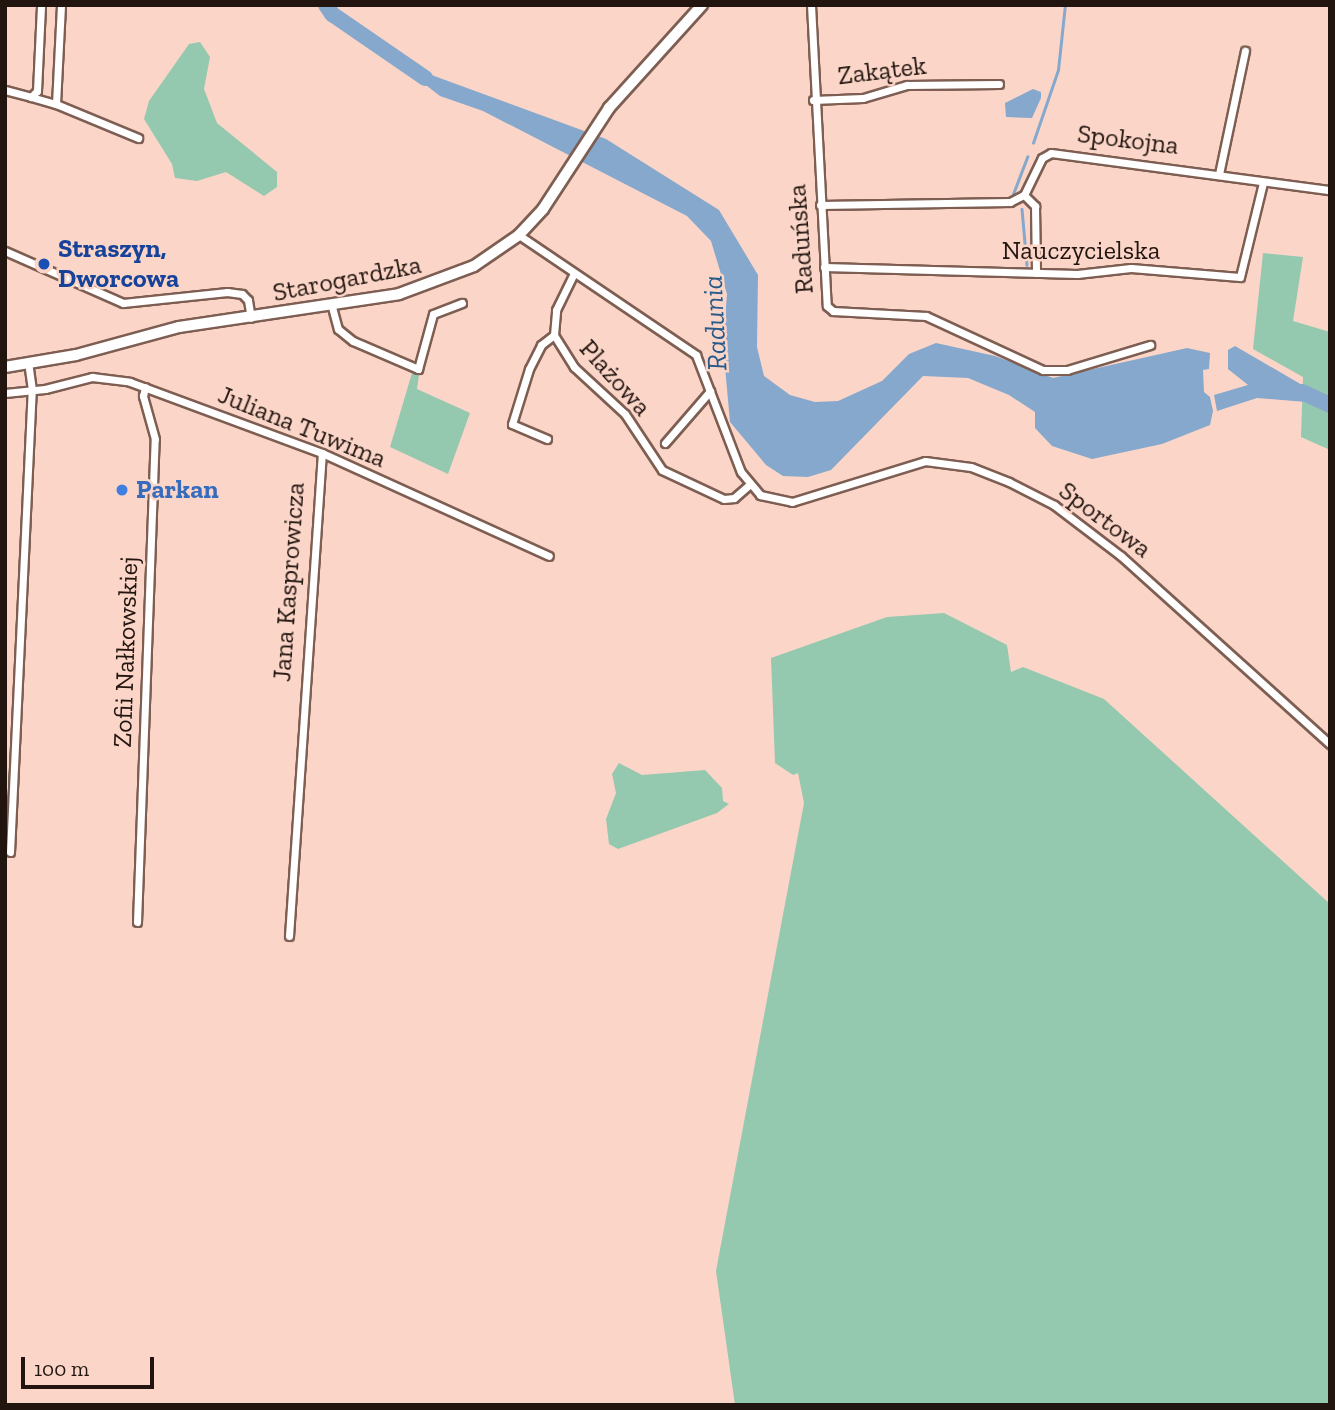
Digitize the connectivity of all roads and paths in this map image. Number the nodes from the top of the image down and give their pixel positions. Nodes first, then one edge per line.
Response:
1 (41, 5) edge
2 (61, 5) edge
3 (702, 5) edge
4 (811, 5) edge
5 (1245, 51) dead end
6 (999, 84) dead end
7 (5, 90) edge
8 (31, 97) junction
9 (813, 100) junction
10 (56, 104) junction
11 (138, 138) dead end
12 (1219, 174) junction
13 (1263, 183) junction
14 (1330, 190) edge
15 (1024, 195) junction
16 (820, 205) junction
17 (519, 235) junction
18 (5, 251) edge
19 (824, 267) junction
20 (1036, 273) junction
21 (573, 275) junction
22 (462, 303) dead end
23 (332, 307) junction
24 (251, 318) junction
25 (554, 335) junction
26 (1150, 345) dead end
27 (28, 363) junction
28 (5, 367) edge
29 (145, 387) junction
30 (32, 390) junction
31 (710, 391) junction
32 (5, 393) edge
33 (547, 439) dead end
34 (665, 443) dead end
35 (321, 453) junction
36 (749, 485) junction
37 (549, 556) dead end
38 (1330, 744) edge
39 (10, 852) dead end
40 (137, 922) dead end
41 (289, 936) dead end

1 - 8 street
2 - 10 street
3 - 17 main road, Starogardzka
4 - 9 street, Raduńska
5 - 12 street
6 - 9 street, Zakątek
7 - 8 street
8 - 10 street
9 - 16 street, Raduńska
10 - 11 street
12 - 13 street, Spokojna
12 - 15 street, Spokojna
13 - 14 street, Spokojna
13 - 20 street, Nauczycielska
15 - 16 street
15 - 20 street
16 - 19 street, Raduńska
17 - 21 street, Plażowa
17 - 23 main road, Starogardzka
18 - 24 street
19 - 20 street, Nauczycielska
19 - 26 street, Raduńska
21 - 25 street
21 - 31 street, Plażowa
22 - 23 street
23 - 24 main road, Starogardzka
24 - 27 main road, Starogardzka
25 - 33 street
25 - 36 street, Plażowa
27 - 28 main road, Starogardzka
27 - 30 street
29 - 30 street, Juliana Tuwima
29 - 35 street, Juliana Tuwima
29 - 40 street, Zofii Nałkowskiej
30 - 32 street, Juliana Tuwima
30 - 39 street
31 - 34 street, Plażowa
31 - 36 street, Plażowa
35 - 37 street, Juliana Tuwima
35 - 41 street, Jana Kasprowicza
36 - 38 street, Sportowa

